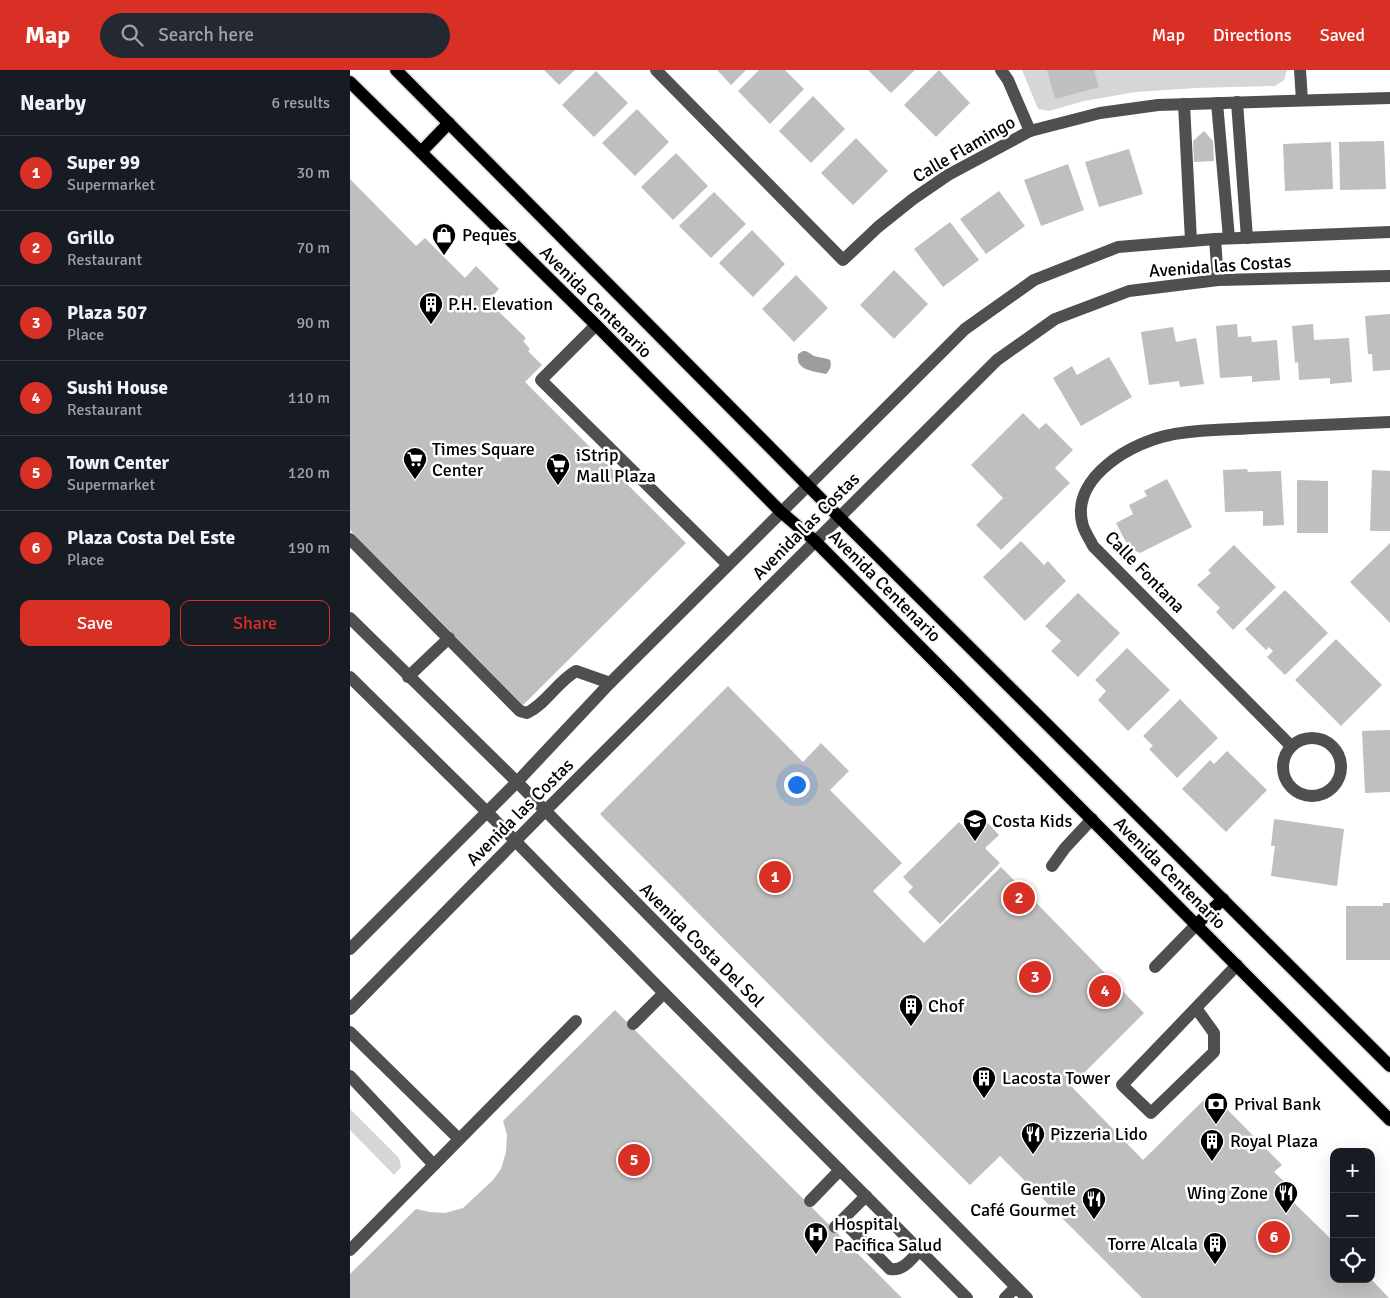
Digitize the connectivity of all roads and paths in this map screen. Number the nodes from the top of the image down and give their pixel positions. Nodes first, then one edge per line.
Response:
1 (396, 70) edge
2 (656, 70) edge
3 (1001, 70) edge
4 (1300, 70) edge
5 (350, 82) edge
6 (1390, 98) edge
7 (1302, 100) junction
8 (1236, 102) junction
9 (1217, 103) junction
10 (1184, 104) junction
11 (449, 123) junction
12 (1030, 131) junction
13 (421, 152) junction
14 (1390, 232) edge
15 (1229, 238) junction
16 (1246, 238) junction
17 (1215, 239) junction
18 (1191, 241) junction
19 (1390, 276) edge
20 (1218, 280) junction
21 (596, 325) junction
22 (1390, 422) edge
23 (808, 486) junction
24 (781, 512) junction
25 (839, 517) junction
26 (350, 539) edge
27 (815, 541) junction
28 (728, 565) junction
29 (350, 618) edge
30 (448, 638) junction
31 (350, 677) edge
32 (408, 677) junction
33 (610, 683) junction
34 (1291, 746) junction
35 (517, 782) junction
36 (545, 811) junction
37 (487, 812) junction
38 (1092, 819) junction
39 (515, 842) junction
40 (1052, 866) dead end
41 (1223, 899) junction
42 (1196, 925) junction
43 (350, 949) edge
44 (1237, 965) junction
45 (1155, 967) dead end
46 (664, 993) junction
47 (1196, 1008) junction
48 (350, 1009) edge
49 (576, 1021) dead end
50 (633, 1024) dead end
51 (350, 1032) edge
52 (1390, 1066) edge
53 (350, 1076) edge
54 (1390, 1120) edge
55 (459, 1139) junction
56 (434, 1165) junction
57 (840, 1170) junction
58 (866, 1196) junction
59 (810, 1201) dead end
60 (350, 1250) edge
61 (920, 1250) junction
62 (1016, 1287) junction
63 (967, 1298) edge
64 (1005, 1298) edge
65 (1027, 1298) edge

1 - 11 main road, Avenida Centenario
2 - 12 street, Calle Flamingo
3 - 12 street
4 - 7 street
5 - 13 main road, Avenida Centenario
6 - 7 street, Calle Flamingo
7 - 8 street, Calle Flamingo
8 - 9 street, Calle Flamingo
8 - 16 street
9 - 10 street, Calle Flamingo
9 - 15 street
10 - 12 street, Calle Flamingo
10 - 18 street
11 - 13 main road
11 - 23 main road, Avenida Centenario
13 - 21 main road, Avenida Centenario
14 - 16 street, Avenida las Costas
15 - 16 street, Avenida las Costas
15 - 17 street, Avenida las Costas
17 - 18 street, Avenida las Costas
17 - 20 street
18 - 23 street, Avenida las Costas
19 - 20 street, Avenida las Costas
20 - 25 street, Avenida las Costas
21 - 24 main road, Avenida Centenario
21 - 28 street
22 - 34 street, Calle Fontana
23 - 24 street, Avenida las Costas
23 - 25 main road, Avenida Centenario
24 - 27 main road, Avenida Centenario
24 - 28 street, Avenida las Costas
25 - 27 street, Avenida las Costas
25 - 41 main road, Avenida Centenario
26 - 30 street
27 - 36 street, Avenida las Costas
27 - 38 main road, Avenida Centenario
28 - 33 street, Avenida las Costas
29 - 32 street, Avenida Costa Del Sol
30 - 32 street
30 - 33 street
31 - 37 street
32 - 35 street, Avenida Costa Del Sol
33 - 35 street, Avenida las Costas
34 - 34 street
35 - 36 street, Avenida Costa Del Sol
35 - 37 street, Avenida las Costas
36 - 39 street, Avenida las Costas
36 - 62 street, Avenida Costa Del Sol
37 - 39 street
37 - 43 street, Avenida las Costas
38 - 40 street
38 - 42 main road, Avenida Centenario
39 - 46 street
39 - 48 street, Avenida las Costas
41 - 42 main road
41 - 52 main road, Avenida Centenario
42 - 44 main road, Avenida Centenario
42 - 45 street
44 - 47 street
44 - 54 main road, Avenida Centenario
46 - 50 street
46 - 57 street
47 - 47 street
49 - 55 street
51 - 55 street
53 - 56 street
55 - 56 street
56 - 60 street
57 - 58 street
57 - 59 street
58 - 61 street
58 - 61 street
61 - 63 street
62 - 64 street
62 - 65 street, Avenida Costa Del Sol

